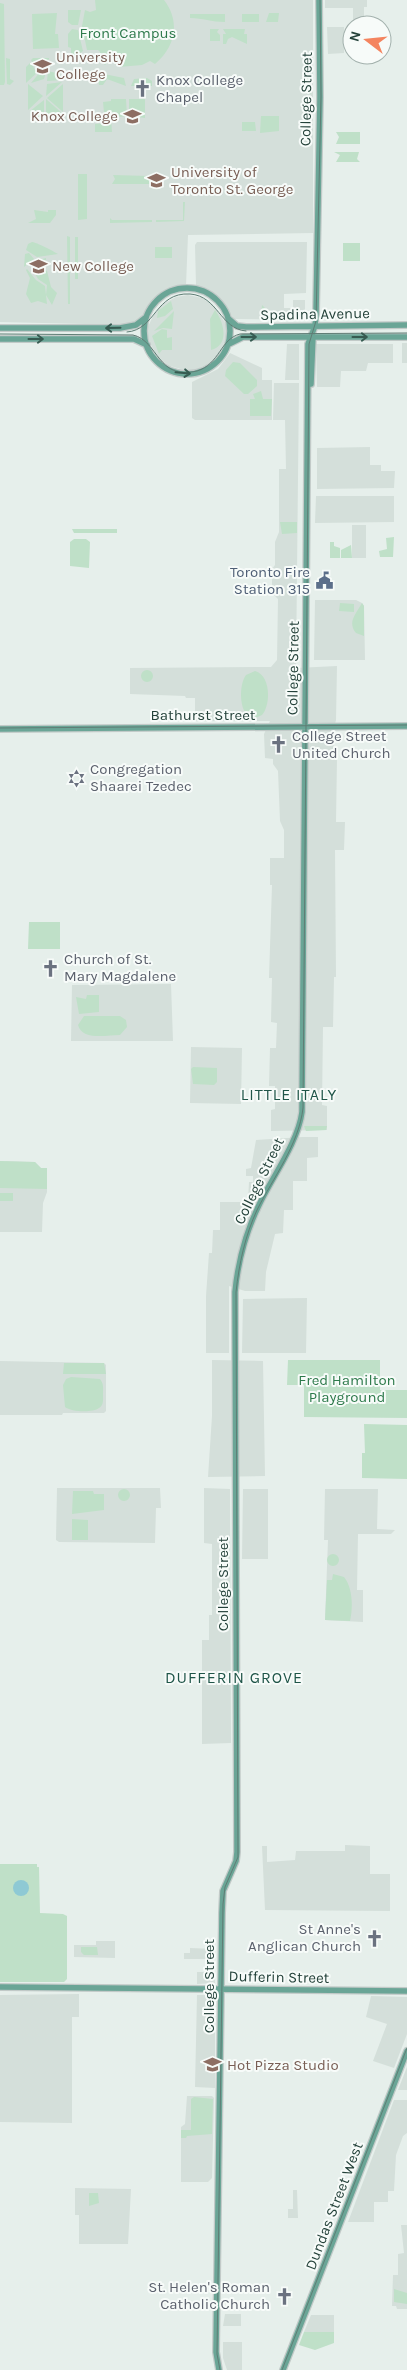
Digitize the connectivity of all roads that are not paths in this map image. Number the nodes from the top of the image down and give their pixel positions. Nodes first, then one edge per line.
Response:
1 (319, 0) edge
2 (148, 314) junction
3 (228, 318) junction
4 (407, 325) edge
5 (314, 326) junction
6 (0, 328) edge
7 (311, 337) junction
8 (407, 337) edge
9 (0, 339) edge
10 (228, 344) junction
11 (147, 346) junction
12 (407, 726) edge
13 (304, 727) junction
14 (0, 728) edge
15 (0, 1987) edge
16 (221, 1989) junction
17 (407, 1991) edge
18 (407, 2051) edge
19 (219, 2370) edge
20 (283, 2370) edge

1 - 5 main road, College Street
2 - 3 main road
2 -> 6 main road
2 - 11 main road
3 - 5 main road, Spadina Avenue
3 - 10 main road
4 - 5 main road, Spadina Avenue
5 - 7 main road, College Street
7 -> 8 main road, Spadina Avenue
10 -> 7 main road, Spadina Avenue
7 - 13 main road, College Street
9 -> 11 main road
11 -> 10 main road
12 - 13 main road, Bathurst Street
13 - 14 main road, Bathurst Street
13 - 16 main road, College Street
15 - 16 main road, Dufferin Street
16 - 17 main road, Dufferin Street
16 - 19 main road, College Street
18 - 20 main road, Dundas Street West

